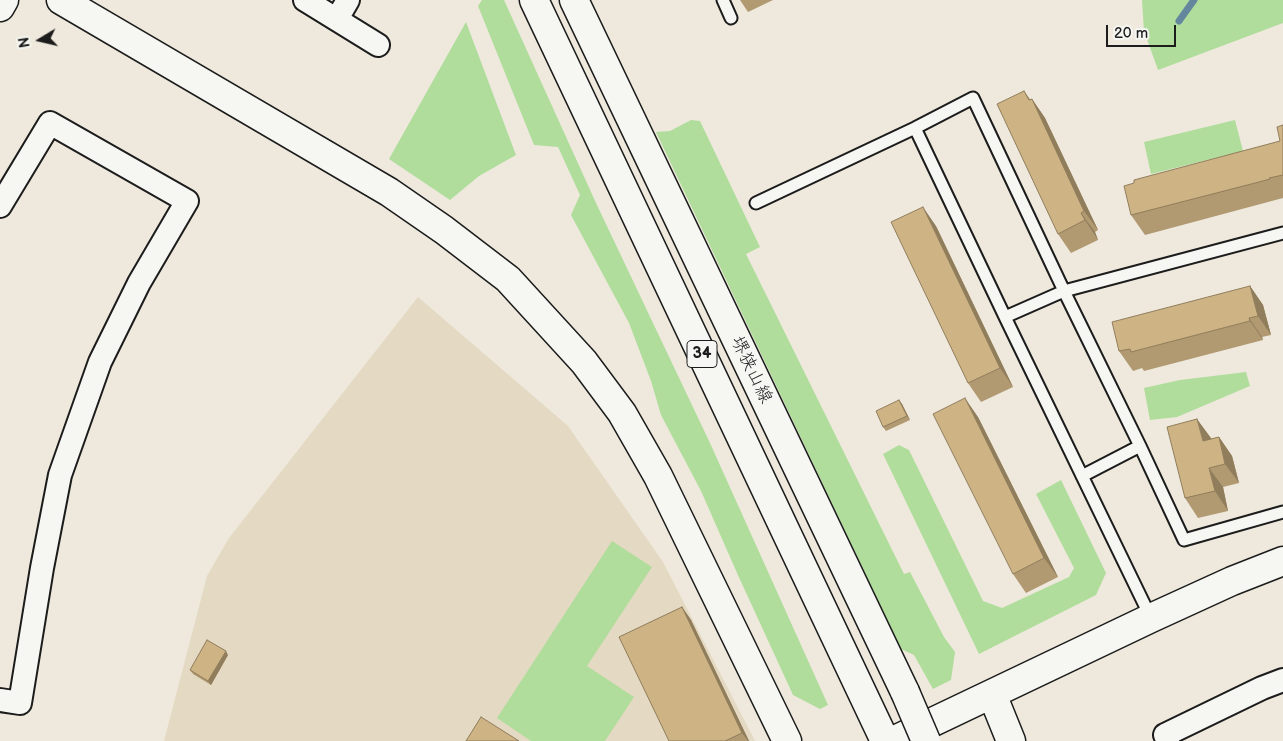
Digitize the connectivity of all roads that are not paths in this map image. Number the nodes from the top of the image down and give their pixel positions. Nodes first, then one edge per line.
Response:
1 (4, 0) edge
2 (61, 0) edge
3 (305, 0) edge
4 (534, 0) edge
5 (574, 0) edge
6 (723, 0) edge
7 (0, 7) edge
8 (342, 9) edge
9 (731, 18) dead end
10 (378, 45) dead end
11 (915, 128) junction
12 (756, 203) dead end
13 (0, 206) edge
14 (1283, 233) edge
15 (1064, 291) junction
16 (1005, 317) junction
17 (1140, 446) junction
18 (1082, 476) junction
19 (1283, 512) edge
20 (1283, 561) edge
21 (1151, 618) junction
22 (1283, 680) edge
23 (992, 694) junction
24 (0, 700) edge
25 (787, 741) edge
26 (885, 741) edge
27 (893, 741) edge
28 (926, 741) edge
29 (1011, 741) edge
30 (1168, 741) edge

1 - 7 main road
2 - 25 main road
3 - 8 street
4 - 26 main road, 34
5 - 28 main road, 堺狭山線 / 34, bridge
6 - 9 lane
8 - 10 street
11 - 12 lane
11 - 15 lane
11 - 16 lane
13 - 24 street
14 - 15 lane
15 - 16 lane
15 - 17 lane
16 - 18 lane
17 - 18 lane
17 - 19 lane
18 - 21 lane
20 - 21 main road
21 - 23 main road
22 - 30 street
23 - 27 main road
23 - 29 main road

